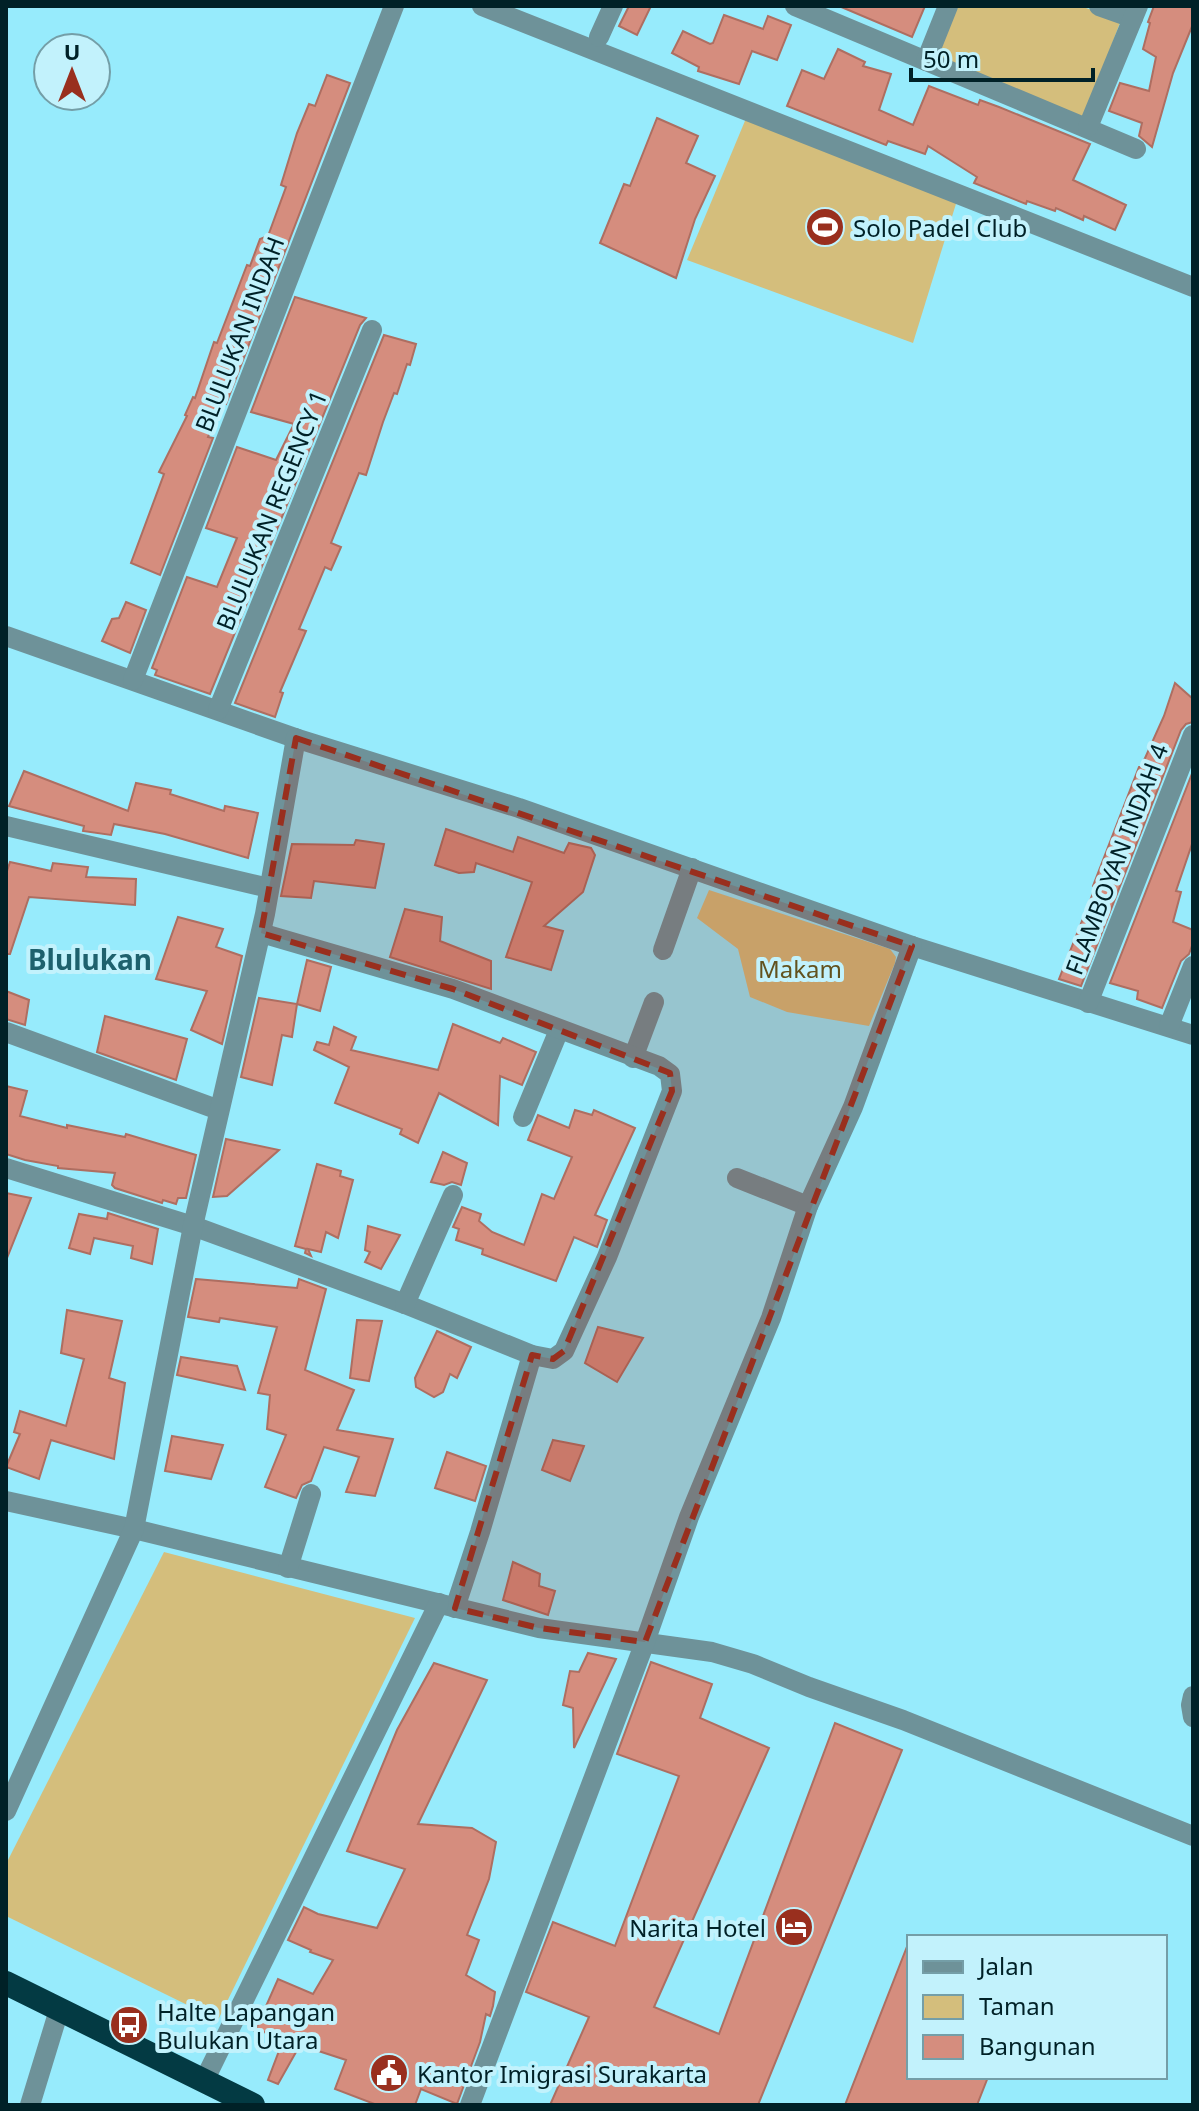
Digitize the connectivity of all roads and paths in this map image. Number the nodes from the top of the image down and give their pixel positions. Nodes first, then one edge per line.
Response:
1 (394, 6) edge
2 (482, 6) edge
3 (613, 6) edge
4 (795, 6) edge
5 (948, 6) edge
6 (1099, 6) edge
7 (1135, 12) edge
8 (599, 37) dead end
9 (926, 61) junction
10 (1088, 127) junction
11 (1136, 149) dead end
12 (1193, 287) edge
13 (372, 330) dead end
14 (6, 636) edge
15 (133, 680) junction
16 (218, 710) junction
17 (1193, 735) edge
18 (296, 738) junction
19 (6, 826) edge
20 (692, 868) junction
21 (269, 888) junction
22 (261, 933) junction
23 (912, 946) junction
24 (663, 950) dead end
25 (1193, 966) edge
26 (654, 1002) dead end
27 (1088, 1003) junction
28 (1169, 1026) junction
29 (559, 1030) junction
30 (6, 1032) edge
31 (1193, 1035) edge
32 (633, 1058) junction
33 (219, 1110) junction
34 (523, 1117) dead end
35 (6, 1168) edge
36 (737, 1178) dead end
37 (453, 1195) dead end
38 (808, 1206) junction
39 (193, 1226) junction
40 (405, 1304) junction
41 (532, 1355) junction
42 (311, 1494) dead end
43 (6, 1501) edge
44 (134, 1529) junction
45 (288, 1568) junction
46 (447, 1605) junction
47 (645, 1642) junction
48 (1193, 1696) edge
49 (1193, 1717) edge
50 (6, 1811) edge
51 (1193, 1836) edge
52 (6, 1983) edge
53 (59, 2010) junction
54 (204, 2081) junction
55 (30, 2105) edge
56 (253, 2105) edge
57 (470, 2105) edge

1 - 15 street, BLULUKAN INDAH
2 - 12 street
3 - 8 street
4 - 9 street
5 - 9 street
6 - 7 street
7 - 10 street
9 - 10 street
10 - 11 street
13 - 16 street, BLULUKAN REGENCY 1
14 - 15 street
15 - 16 street
16 - 18 street
17 - 27 street, FLAMBOYAN INDAH 4
18 - 20 street
18 - 21 street
19 - 21 street
20 - 23 street
20 - 24 street
21 - 22 street
22 - 29 street
22 - 33 street
23 - 27 street
23 - 38 street
25 - 28 street
26 - 32 street
27 - 28 street
28 - 31 street
29 - 32 street
29 - 34 street
30 - 33 street
32 - 41 street
33 - 39 street
35 - 39 street
36 - 38 street
37 - 40 street
38 - 47 street
39 - 40 street
39 - 44 street
40 - 41 street
41 - 46 street
42 - 45 street
43 - 44 street
44 - 45 street
44 - 50 street
45 - 46 street
46 - 47 street
46 - 54 street
47 - 51 street
47 - 57 street
48 - 49 street
52 - 53 highway
53 - 54 highway
53 - 55 street
54 - 56 highway

